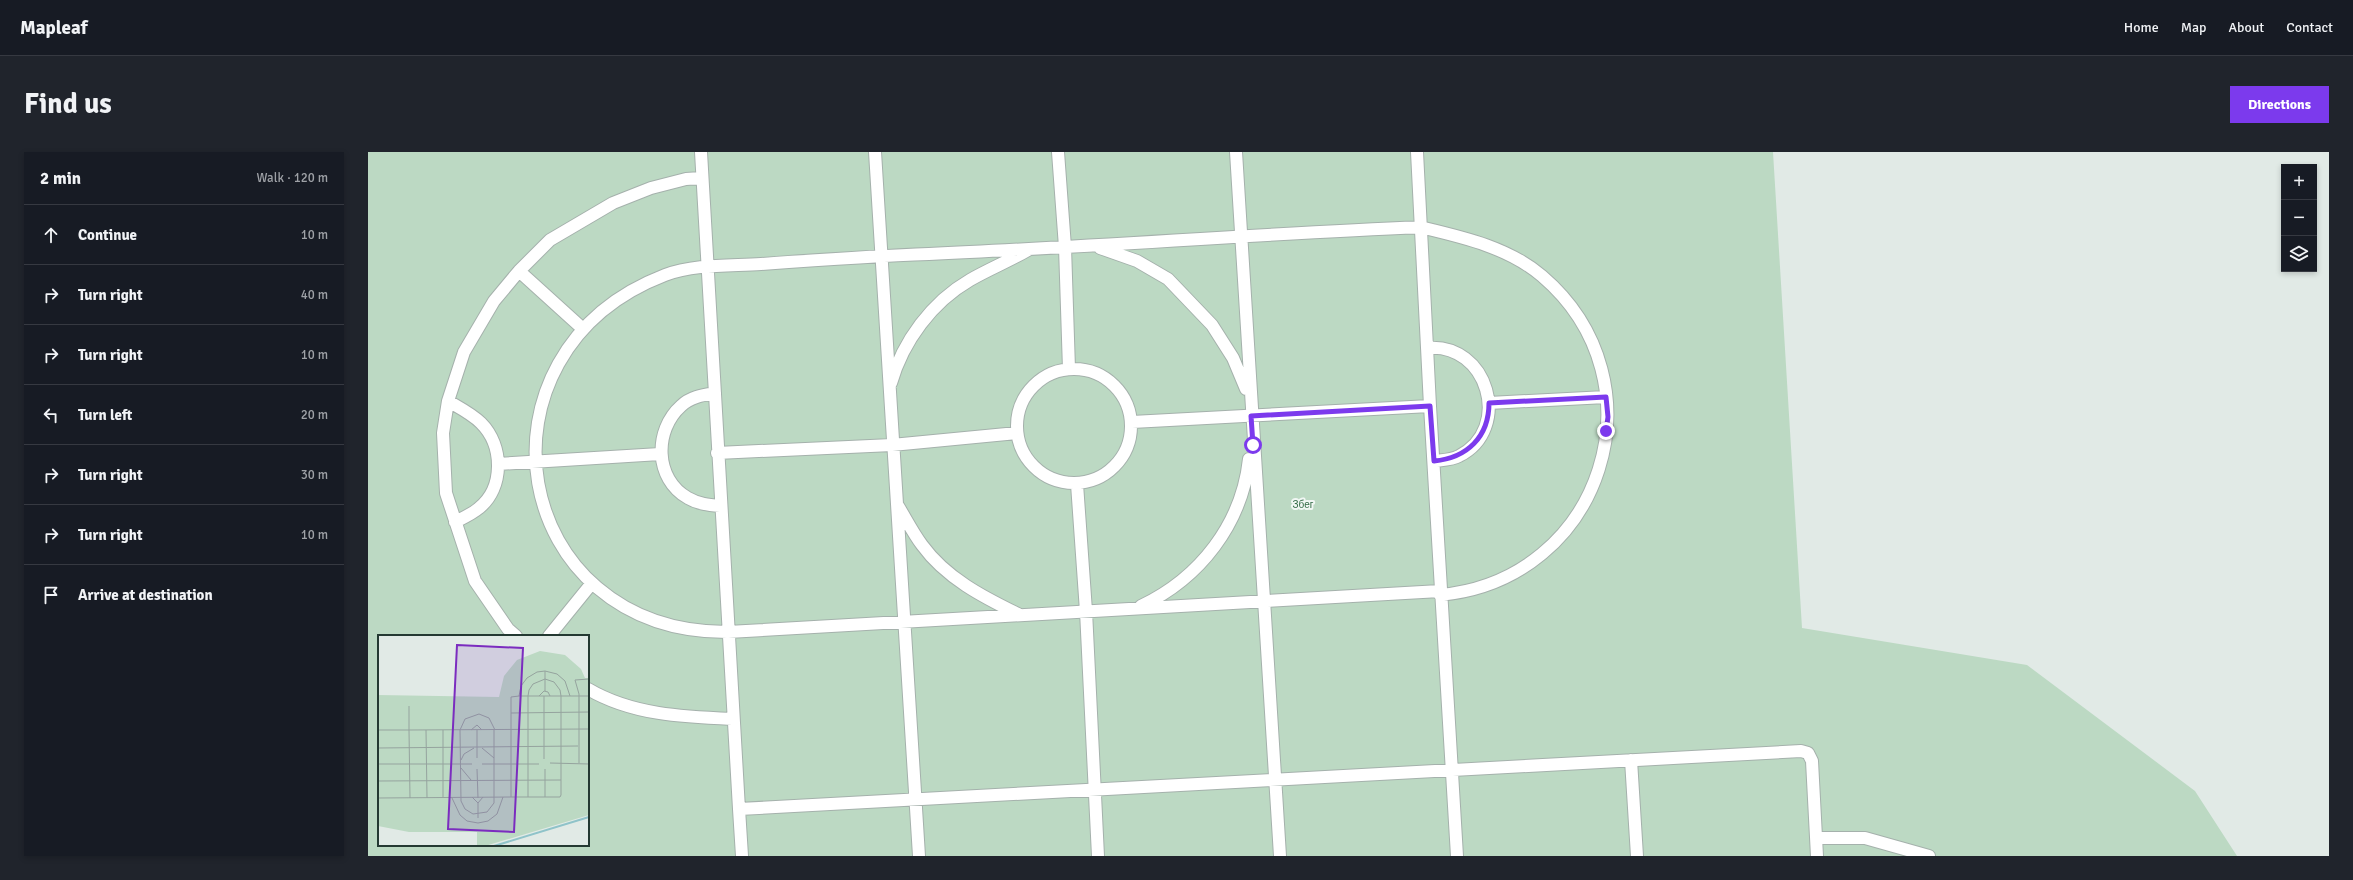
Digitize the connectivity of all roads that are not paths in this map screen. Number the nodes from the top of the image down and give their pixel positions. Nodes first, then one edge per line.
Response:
1 (700, 152) edge
2 (874, 152) edge
3 (1058, 152) edge
4 (1236, 152) edge
5 (1417, 152) edge
6 (702, 178) junction
7 (1420, 227) junction
8 (1240, 235) junction
9 (1089, 245) junction
10 (1065, 247) junction
11 (1028, 249) junction
12 (880, 256) junction
13 (706, 268) junction
14 (519, 271) junction
15 (583, 329) junction
16 (1427, 348) junction
17 (1069, 369) junction
18 (889, 389) junction
19 (715, 392) junction
20 (1606, 397) junction
21 (448, 401) junction
22 (1250, 402) junction
23 (1489, 403) junction
24 (1430, 406) junction
25 (1251, 416) junction
26 (1132, 422) junction
27 (1252, 430) junction
28 (1017, 434) junction
29 (892, 445) junction
30 (660, 454) junction
31 (717, 454) junction
32 (535, 460) junction
33 (1434, 461) junction
34 (498, 464) junction
35 (1077, 484) junction
36 (720, 506) junction
37 (898, 506) junction
38 (455, 522) junction
39 (592, 583) junction
40 (1440, 593) junction
41 (1263, 601) junction
42 (1135, 608) junction
43 (1086, 611) junction
44 (1019, 614) junction
45 (904, 622) junction
46 (728, 632) junction
47 (515, 635) edge
48 (550, 635) edge
49 (589, 690) edge
50 (733, 719) junction
51 (1631, 760) junction
52 (1452, 770) junction
53 (1275, 780) junction
54 (1093, 790) junction
55 (916, 800) junction
56 (738, 809) junction
57 (1816, 838) junction
58 (742, 856) edge
59 (919, 856) edge
60 (1098, 856) edge
61 (1280, 856) edge
62 (1457, 856) edge
63 (1637, 856) edge
64 (1817, 856) edge
65 (1929, 856) edge

1 - 6 lane
2 - 12 lane
3 - 10 lane
4 - 8 lane
5 - 7 lane
6 - 13 lane
6 - 14 lane
7 - 8 lane
7 - 16 lane
7 - 20 lane
8 - 9 lane
8 - 22 lane
9 - 10 lane
9 - 22 lane
10 - 11 lane
10 - 17 lane
11 - 12 lane
11 - 18 lane
12 - 13 lane
12 - 18 lane
13 - 15 lane
13 - 19 lane
14 - 15 lane
14 - 21 lane
15 - 32 lane
16 - 23 lane
16 - 24 lane
17 - 26 lane
17 - 28 lane
18 - 29 lane
19 - 30 lane
19 - 31 lane
20 - 23 lane
20 - 40 lane
21 - 34 lane
21 - 38 lane
22 - 25 lane
23 - 33 lane
24 - 25 lane
24 - 33 lane
25 - 26 lane
25 - 27 lane
26 - 35 lane
27 - 41 lane
27 - 42 lane
28 - 29 lane
28 - 35 lane
29 - 31 lane
29 - 37 lane
30 - 32 lane
30 - 36 lane
31 - 36 lane
32 - 34 lane
32 - 39 lane
33 - 40 lane
34 - 38 lane
35 - 43 lane
36 - 46 lane
37 - 44 lane
37 - 45 lane
38 - 47 lane
39 - 46 lane
39 - 48 lane
40 - 41 lane
40 - 52 lane
41 - 42 lane
41 - 53 lane
42 - 43 lane
43 - 44 lane
43 - 54 lane
44 - 45 lane
45 - 46 lane
45 - 55 lane
46 - 50 lane
49 - 50 lane
50 - 56 lane
51 - 52 lane
51 - 57 lane
51 - 63 lane
52 - 53 lane
52 - 62 lane
53 - 54 lane
53 - 61 lane
54 - 55 lane
54 - 60 lane
55 - 56 lane
55 - 59 lane
56 - 58 lane
57 - 64 lane
57 - 65 lane

